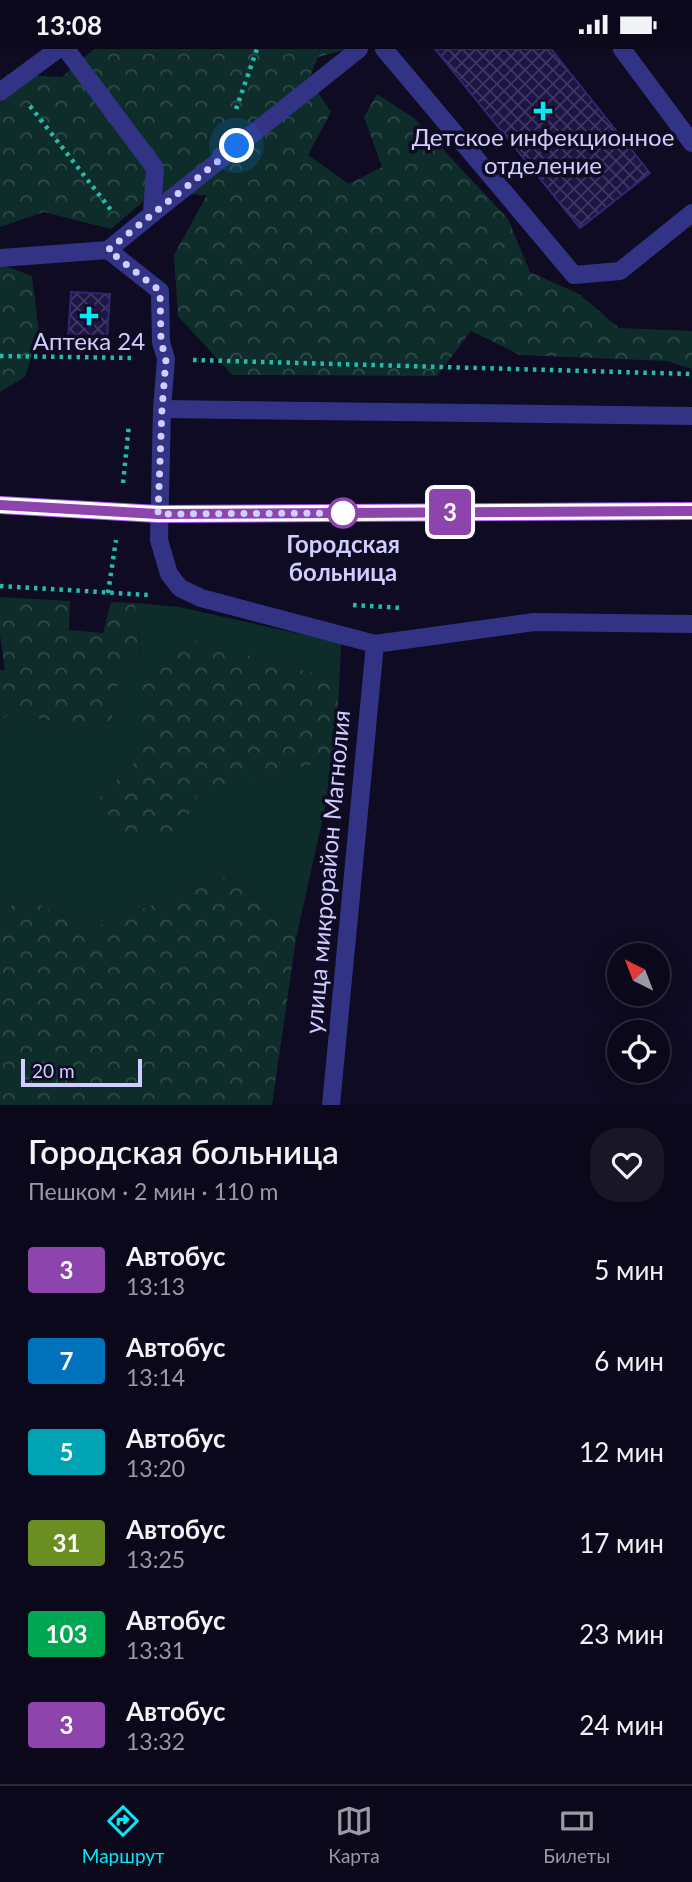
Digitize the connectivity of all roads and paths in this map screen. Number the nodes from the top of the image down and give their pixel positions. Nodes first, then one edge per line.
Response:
1 (58, 49) edge
2 (66, 49) edge
3 (359, 49) edge
4 (384, 49) edge
5 (622, 49) edge
6 (6, 88) edge
7 (692, 143) edge
8 (692, 213) edge
9 (152, 214) junction
10 (128, 233) junction
11 (108, 250) junction
12 (0, 258) edge
13 (0, 356) edge
14 (166, 359) junction
15 (692, 374) edge
16 (162, 409) junction
17 (130, 414) dead end
18 (692, 416) edge
19 (0, 505) edge
20 (121, 511) junction
21 (692, 511) edge
22 (158, 514) junction
23 (0, 586) edge
24 (108, 593) junction
25 (201, 598) junction
26 (352, 605) dead end
27 (407, 608) dead end
28 (692, 624) edge
29 (375, 644) junction
30 (331, 1105) edge

1 - 6 street
2 - 9 street
3 - 9 street
4 - 8 street
5 - 7 street
6 - 10 path
9 - 10 street
10 - 11 street
11 - 12 street
11 - 14 street
13 - 14 path
14 - 15 path
14 - 16 street
16 - 18 street
16 - 22 street
17 - 20 path
19 - 20 main road
20 - 22 main road
20 - 24 path
21 - 22 main road
22 - 25 street
23 - 24 path
24 - 25 path
25 - 29 street
26 - 27 path
28 - 29 street
29 - 30 street, улица микрорайон Магнолия

